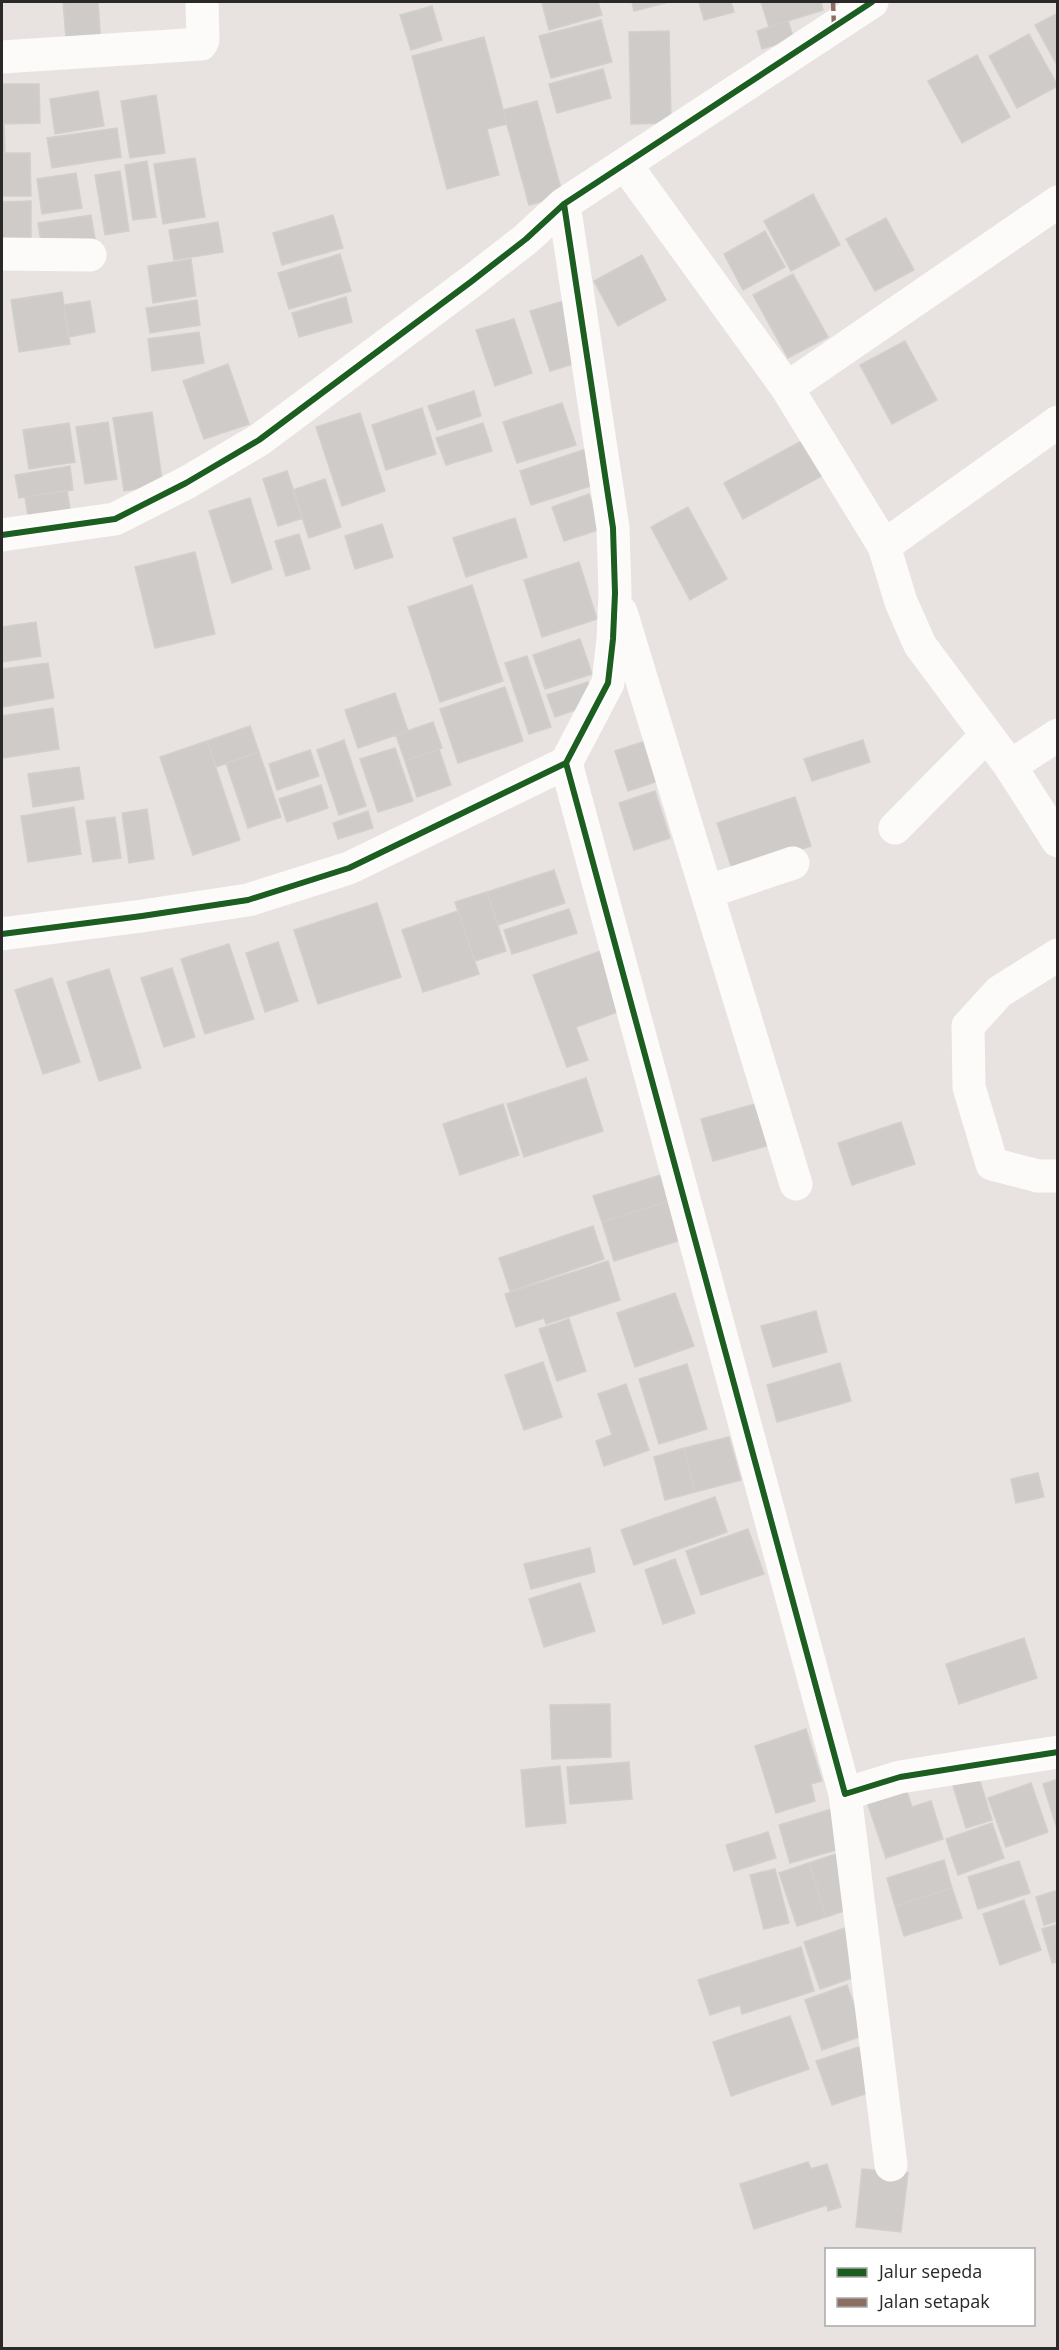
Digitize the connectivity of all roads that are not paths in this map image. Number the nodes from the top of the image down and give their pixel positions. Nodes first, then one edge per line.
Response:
1 (202, 2) edge
2 (872, 2) edge
3 (834, 14) edge
4 (2, 57) edge
5 (625, 164) junction
6 (1058, 202) edge
7 (564, 204) junction
8 (2, 254) edge
9 (90, 255) dead end
10 (787, 388) junction
11 (1058, 422) edge
12 (2, 536) edge
13 (884, 546) junction
14 (615, 593) junction
15 (987, 735) junction
16 (1058, 735) edge
17 (566, 763) junction
18 (1010, 766) junction
19 (895, 828) dead end
20 (1058, 841) edge
21 (793, 863) dead end
22 (707, 892) junction
23 (2, 934) edge
24 (1058, 955) edge
25 (1058, 1176) edge
26 (796, 1184) dead end
27 (1058, 1752) edge
28 (845, 1794) junction
29 (891, 2165) dead end

1 - 4 street
2 - 3 street
3 - 5 street
5 - 7 street
5 - 10 street
6 - 10 street
7 - 12 street
7 - 14 street
8 - 9 street
10 - 13 street
11 - 13 street
13 - 15 street
14 - 17 street
14 - 22 street
15 - 18 street
15 - 19 street
16 - 18 street
17 - 23 street
17 - 28 street
18 - 20 street
21 - 22 street
22 - 26 street
24 - 25 street
27 - 28 street
28 - 29 street

